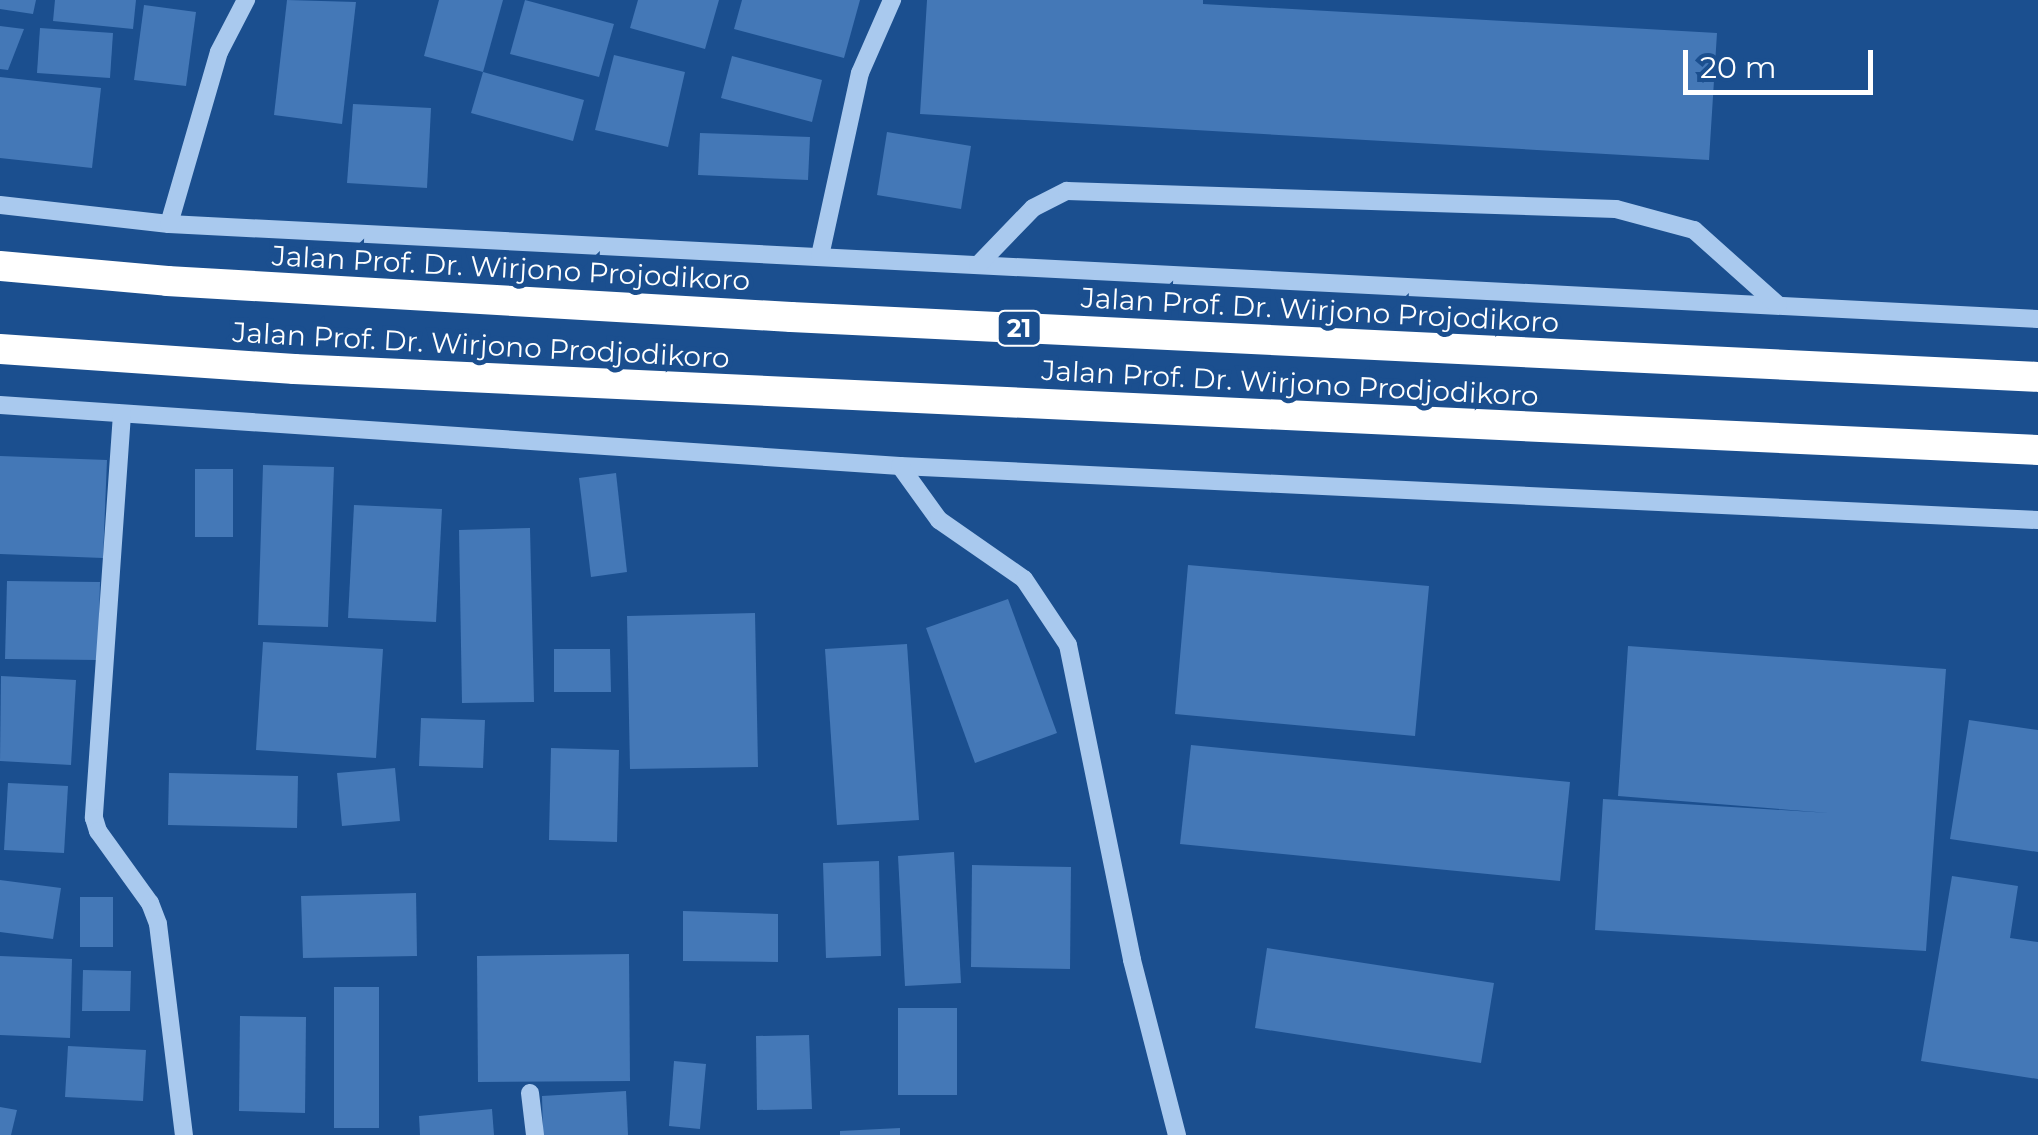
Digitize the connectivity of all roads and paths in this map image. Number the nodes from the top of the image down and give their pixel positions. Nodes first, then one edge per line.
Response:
1 (246, 0) edge
2 (892, 0) edge
3 (0, 205) edge
4 (169, 224) junction
5 (820, 256) junction
6 (978, 265) junction
7 (0, 266) edge
8 (1778, 305) junction
9 (2038, 319) edge
10 (0, 349) edge
11 (2038, 378) edge
12 (0, 404) edge
13 (122, 414) junction
14 (2038, 450) edge
15 (900, 466) junction
16 (2038, 520) edge
17 (530, 1092) dead end
18 (184, 1135) edge
19 (535, 1135) edge
20 (1178, 1135) edge

1 - 4 street
2 - 5 street
3 - 4 street
4 - 5 street
5 - 6 street
6 - 8 street
6 - 8 street
7 - 11 highway, Jalan Prof. Dr. Wirjono Projodikoro / 21
8 - 9 street
10 - 14 highway, Jalan Prof. Dr. Wirjono Prodjodikoro
12 - 13 street
13 - 15 street
13 - 18 street
15 - 16 street
15 - 20 street
17 - 19 street

